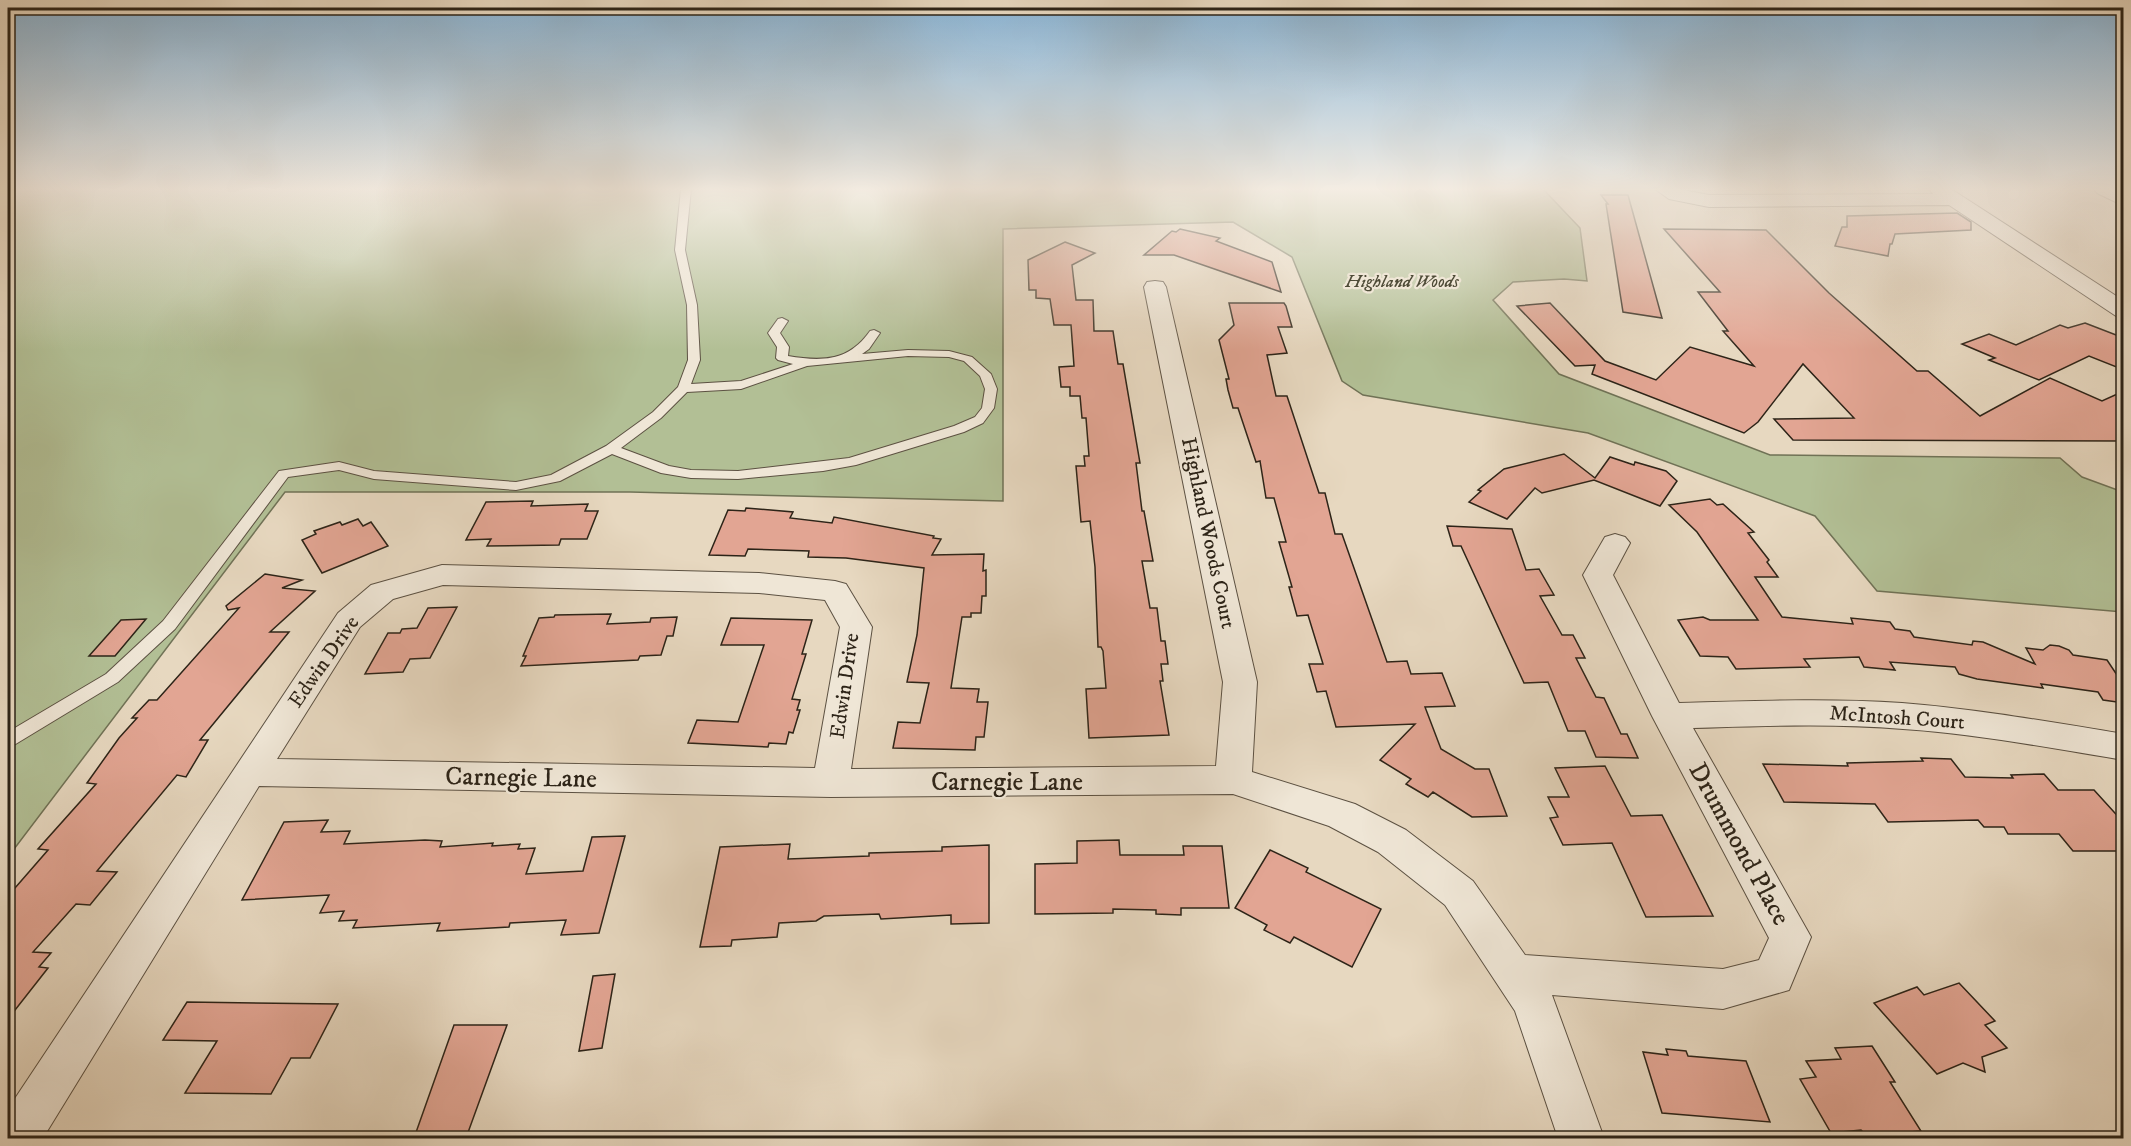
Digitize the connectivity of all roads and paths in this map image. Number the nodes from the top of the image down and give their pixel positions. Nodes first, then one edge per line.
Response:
1 (681, 242) edge
2 (2019, 242) edge
3 (1155, 287) dead end
4 (2124, 311) edge
5 (783, 321) dead end
6 (874, 333) dead end
7 (847, 360) junction
8 (808, 363) junction
9 (684, 388) junction
10 (611, 449) junction
11 (1615, 543) dead end
12 (1669, 716) junction
13 (8, 740) edge
14 (2124, 747) edge
15 (249, 772) junction
16 (1233, 780) junction
17 (831, 783) junction
18 (1512, 973) junction
19 (16, 1138) edge
20 (1581, 1138) edge

1 - 9 lane
2 - 4 street
3 - 16 street, Highland Woods Court
5 - 8 lane
6 - 7 lane
7 - 8 lane
7 - 10 lane
8 - 9 lane
9 - 10 lane
10 - 13 lane
11 - 12 street, Drummond Place
12 - 14 street, McIntosh Court
12 - 18 street, Drummond Place
15 - 17 street, Carnegie Lane
15 - 17 street, Edwin Drive
15 - 19 street, Edwin Drive
16 - 17 street, Carnegie Lane
16 - 18 street, Carnegie Lane
18 - 20 street, Carnegie Lane

